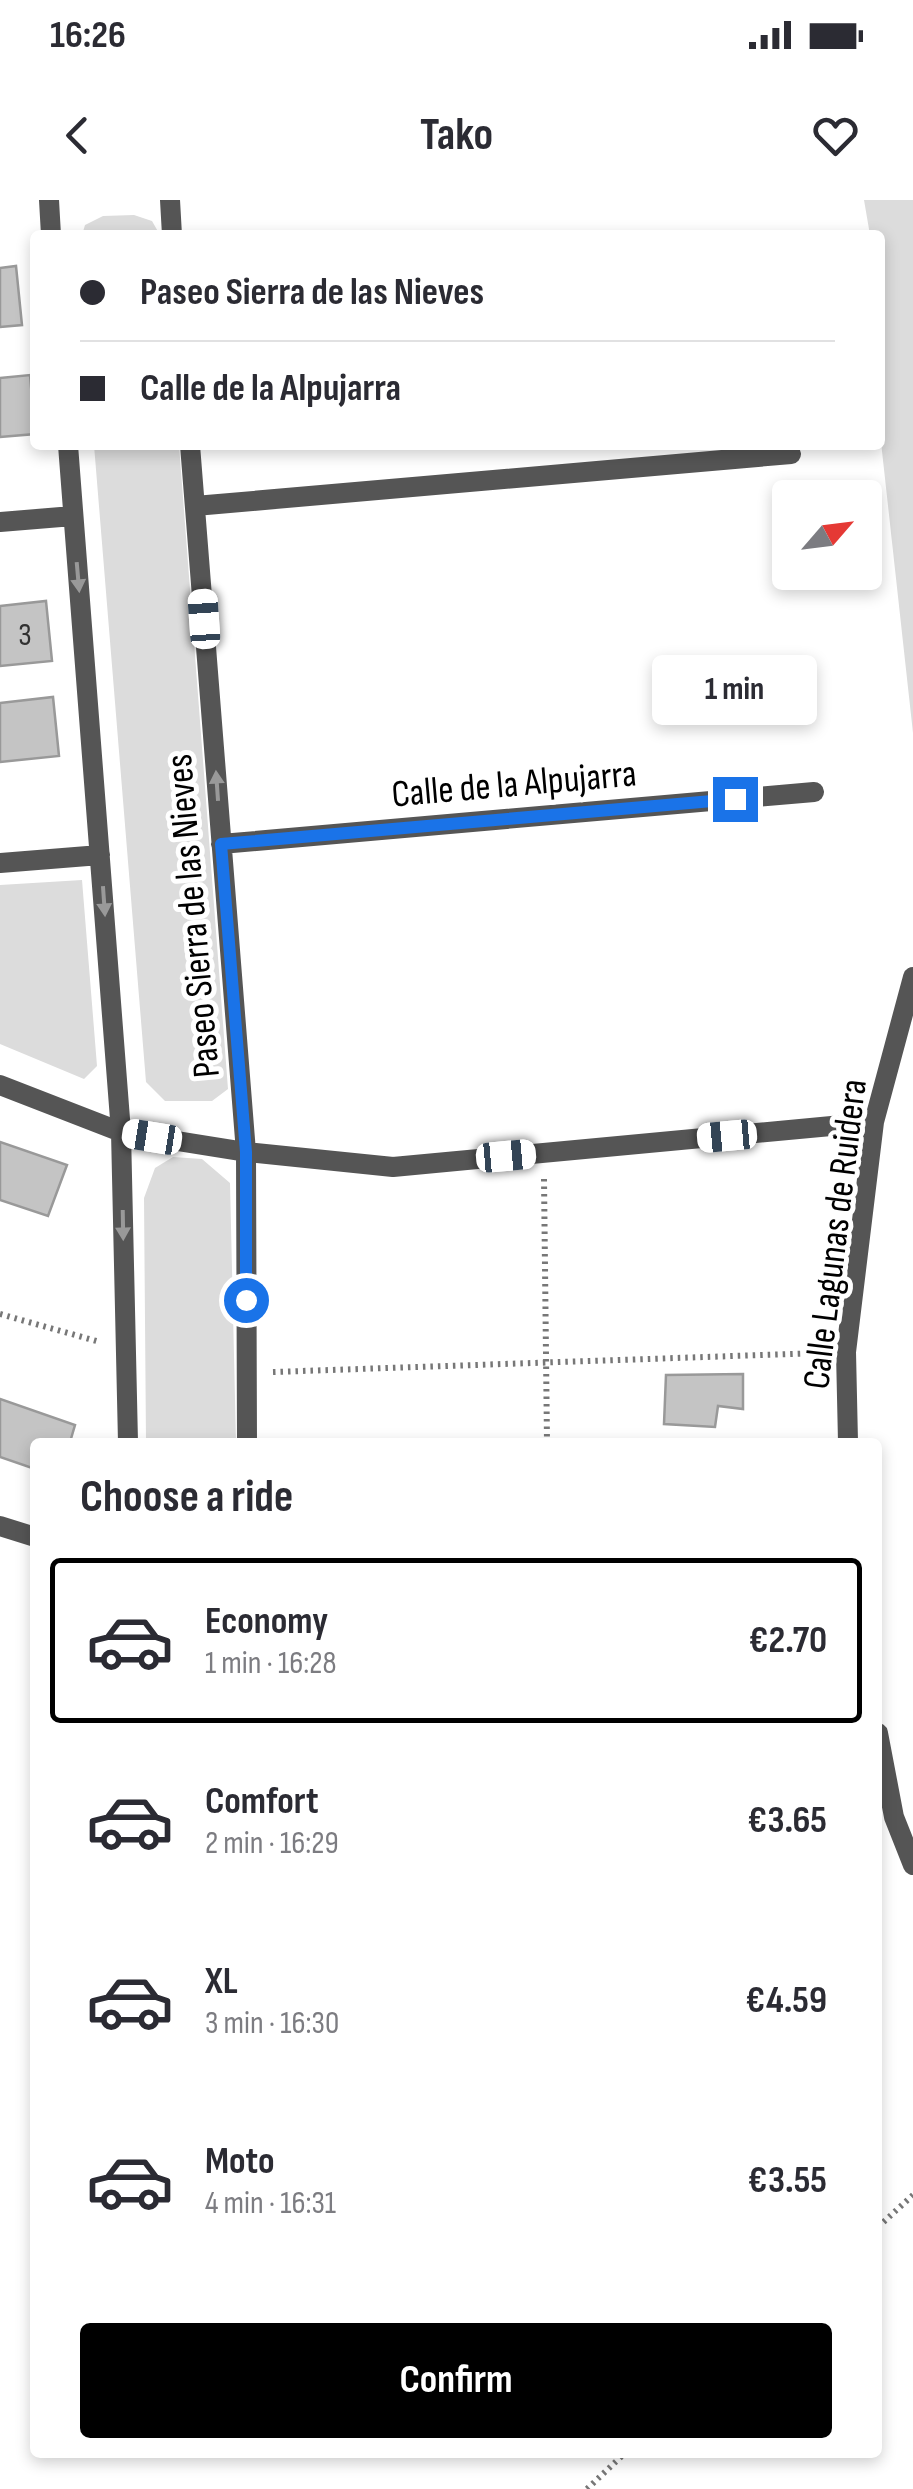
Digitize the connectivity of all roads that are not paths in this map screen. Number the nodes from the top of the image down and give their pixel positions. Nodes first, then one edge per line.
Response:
1 (49, 200) edge
2 (170, 200) edge
3 (51, 230) edge
4 (172, 230) edge
5 (68, 450) edge
6 (190, 450) edge
7 (791, 454) dead end
8 (195, 506) junction
9 (73, 516) junction
10 (0, 522) edge
11 (814, 792) dead end
12 (221, 844) junction
13 (100, 854) junction
14 (0, 864) edge
15 (913, 978) edge
16 (0, 1085) edge
17 (874, 1122) junction
18 (121, 1132) junction
19 (246, 1152) junction
20 (128, 1438) edge
21 (247, 1438) edge
22 (848, 1438) edge
23 (0, 1526) edge
24 (30, 1535) edge
25 (882, 1753) edge
26 (913, 1864) edge

1 - 3 street
2 - 4 street
5 - 9 street
6 - 8 street, Paseo Sierra de las Nieves
7 - 8 street
12 -> 8 street, Paseo Sierra de las Nieves
9 - 10 street
9 -> 13 street
11 - 12 street, Calle de la Alpujarra
12 - 19 street, Paseo Sierra de las Nieves
13 - 14 street
13 -> 18 street
15 - 17 street, Calle Lagunas de Ruidera
16 - 18 street
17 - 19 street
17 - 22 street, Calle Lagunas de Ruidera
18 - 19 street
18 -> 20 street
19 - 21 street, Paseo Sierra de las Nieves
23 - 24 street
25 - 26 street

